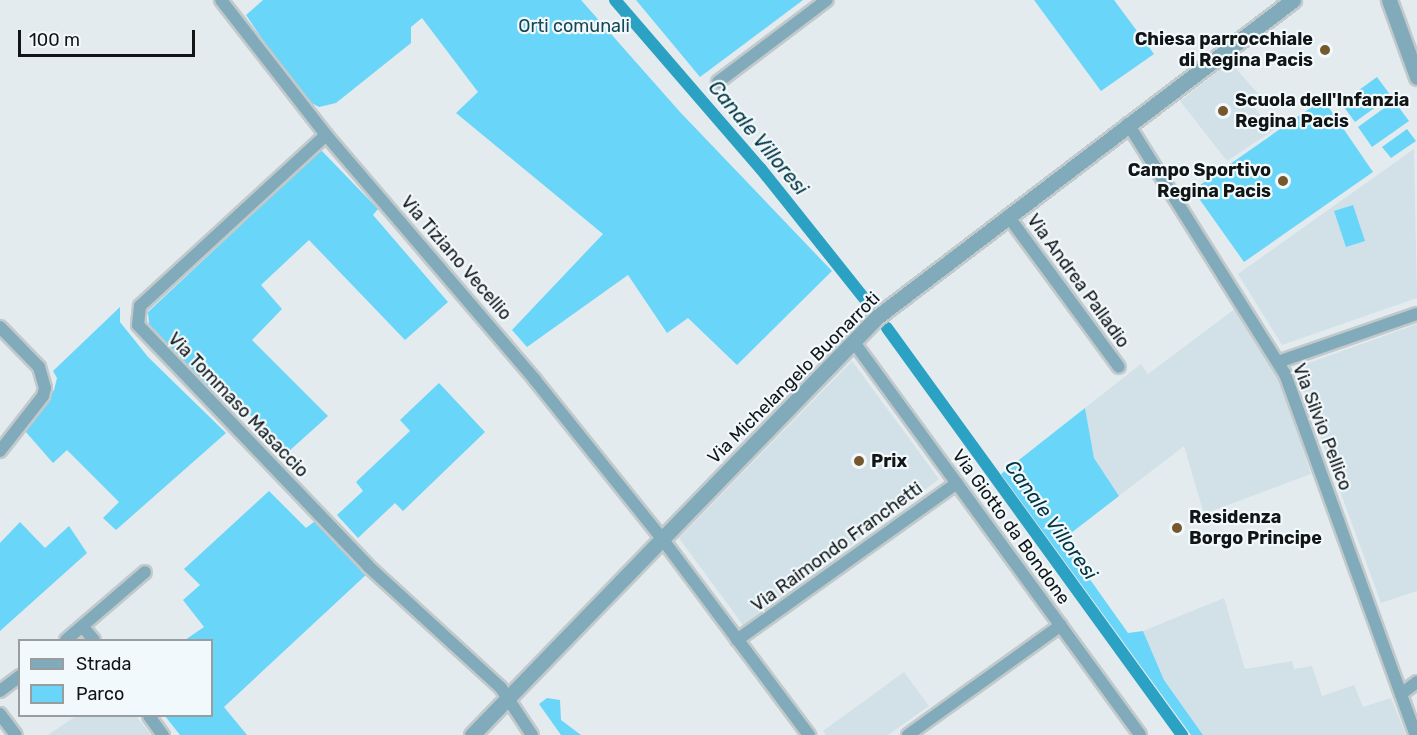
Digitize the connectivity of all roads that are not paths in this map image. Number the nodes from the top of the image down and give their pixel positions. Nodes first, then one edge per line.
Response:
1 (220, 0) edge
2 (826, 0) edge
3 (1293, 0) edge
4 (1389, 0) edge
5 (1417, 77) edge
6 (718, 82) dead end
7 (1128, 124) junction
8 (326, 135) junction
9 (1008, 216) junction
10 (1417, 314) edge
11 (0, 327) edge
12 (853, 341) junction
13 (1278, 362) junction
14 (1119, 367) dead end
15 (0, 451) edge
16 (957, 483) junction
17 (663, 540) junction
18 (145, 572) dead end
19 (1061, 626) junction
20 (84, 627) junction
21 (67, 639) edge
22 (92, 639) edge
23 (737, 640) junction
24 (18, 678) edge
25 (1417, 682) edge
26 (0, 691) edge
27 (1401, 694) junction
28 (508, 699) junction
29 (0, 714) edge
30 (150, 717) edge
31 (16, 735) edge
32 (164, 735) edge
33 (472, 735) edge
34 (532, 735) edge
35 (809, 735) edge
36 (908, 735) edge
37 (1140, 735) edge
38 (1416, 735) edge

1 - 8 street, Via Tiziano Vecellio
2 - 6 street
3 - 7 street, Via Michelangelo Buonarroti
4 - 5 street
7 - 9 street, Via Michelangelo Buonarroti
7 - 13 street, Via Silvio Pellico
8 - 17 street, Via Tiziano Vecellio
8 - 28 street, Via Tommaso Masaccio
9 - 12 street, Via Michelangelo Buonarroti
9 - 14 street, Via Andrea Palladio
10 - 13 street
11 - 15 street
12 - 16 street, Via Giotto da Bondone
12 - 17 street, Via Michelangelo Buonarroti
13 - 27 street, Via Silvio Pellico
16 - 19 street, Via Giotto da Bondone
16 - 23 street, Via Raimondo Franchetti
17 - 23 street, Via Tiziano Vecellio
17 - 28 street, Via Michelangelo Buonarroti
18 - 20 street
19 - 36 street
19 - 37 street, Via Giotto da Bondone
20 - 21 street
20 - 22 street
23 - 35 street, Via Tiziano Vecellio
24 - 26 street
25 - 27 street
27 - 38 street, Via Silvio Pellico
28 - 33 street, Via Michelangelo Buonarroti
28 - 34 street, Via Tommaso Masaccio
29 - 31 street
30 - 32 street

